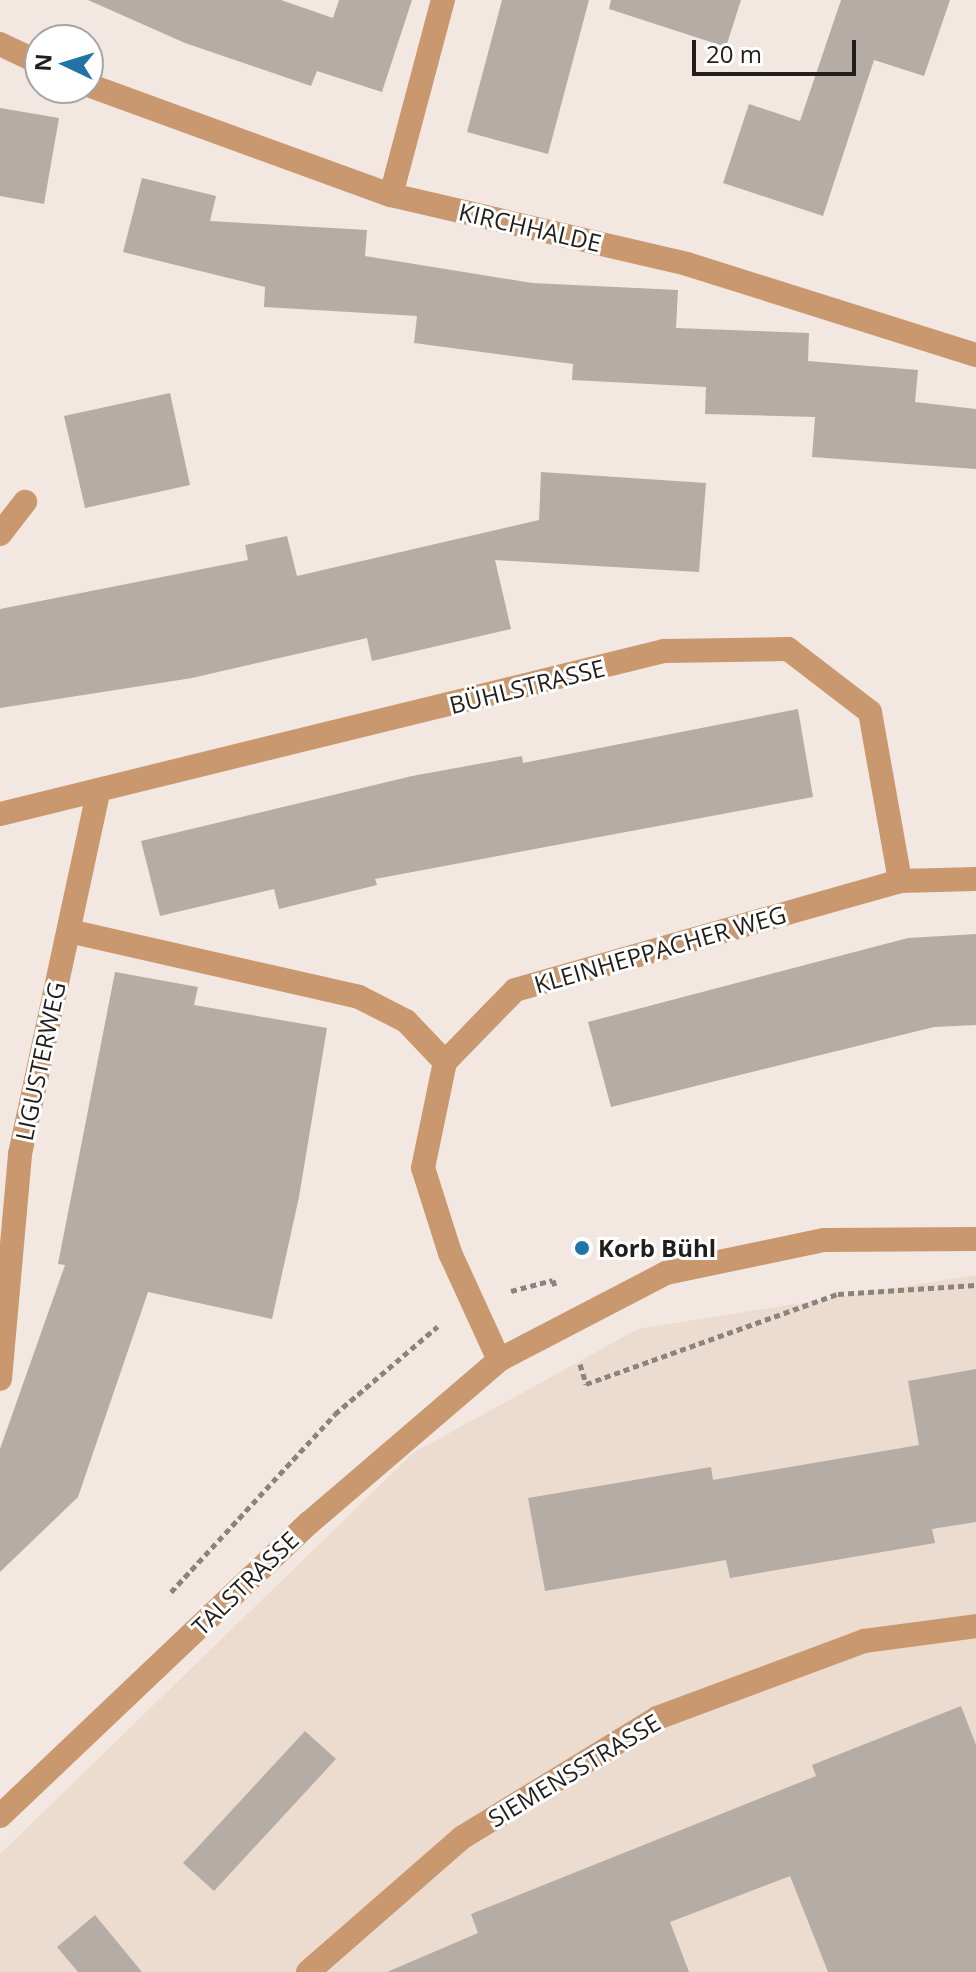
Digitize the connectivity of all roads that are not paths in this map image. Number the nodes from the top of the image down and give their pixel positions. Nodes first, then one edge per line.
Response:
1 (443, 0) edge
2 (0, 44) edge
3 (24, 55) edge
4 (104, 91) edge
5 (391, 195) junction
6 (976, 355) edge
7 (25, 502) dead end
8 (0, 534) edge
9 (98, 793) junction
10 (0, 814) edge
11 (976, 879) edge
12 (900, 881) junction
13 (69, 931) junction
14 (445, 1062) junction
15 (976, 1239) edge
16 (499, 1360) junction
17 (0, 1379) edge
18 (976, 1626) edge
19 (0, 1816) edge
20 (308, 1972) edge

1 - 5 street
2 - 3 street
4 - 5 street, KIRCHHALDE
5 - 6 street, KIRCHHALDE
7 - 8 street
9 - 10 street, BÜHLSTRASSE
9 - 12 street, BÜHLSTRASSE
9 - 13 street, LIGUSTERWEG
11 - 12 street, KLEINHEPPACHER WEG
12 - 14 street, KLEINHEPPACHER WEG
13 - 14 street
13 - 17 street, LIGUSTERWEG
14 - 16 street
15 - 16 street, TALSTRASSE
16 - 19 street, TALSTRASSE
18 - 20 street, SIEMENSSTRASSE

